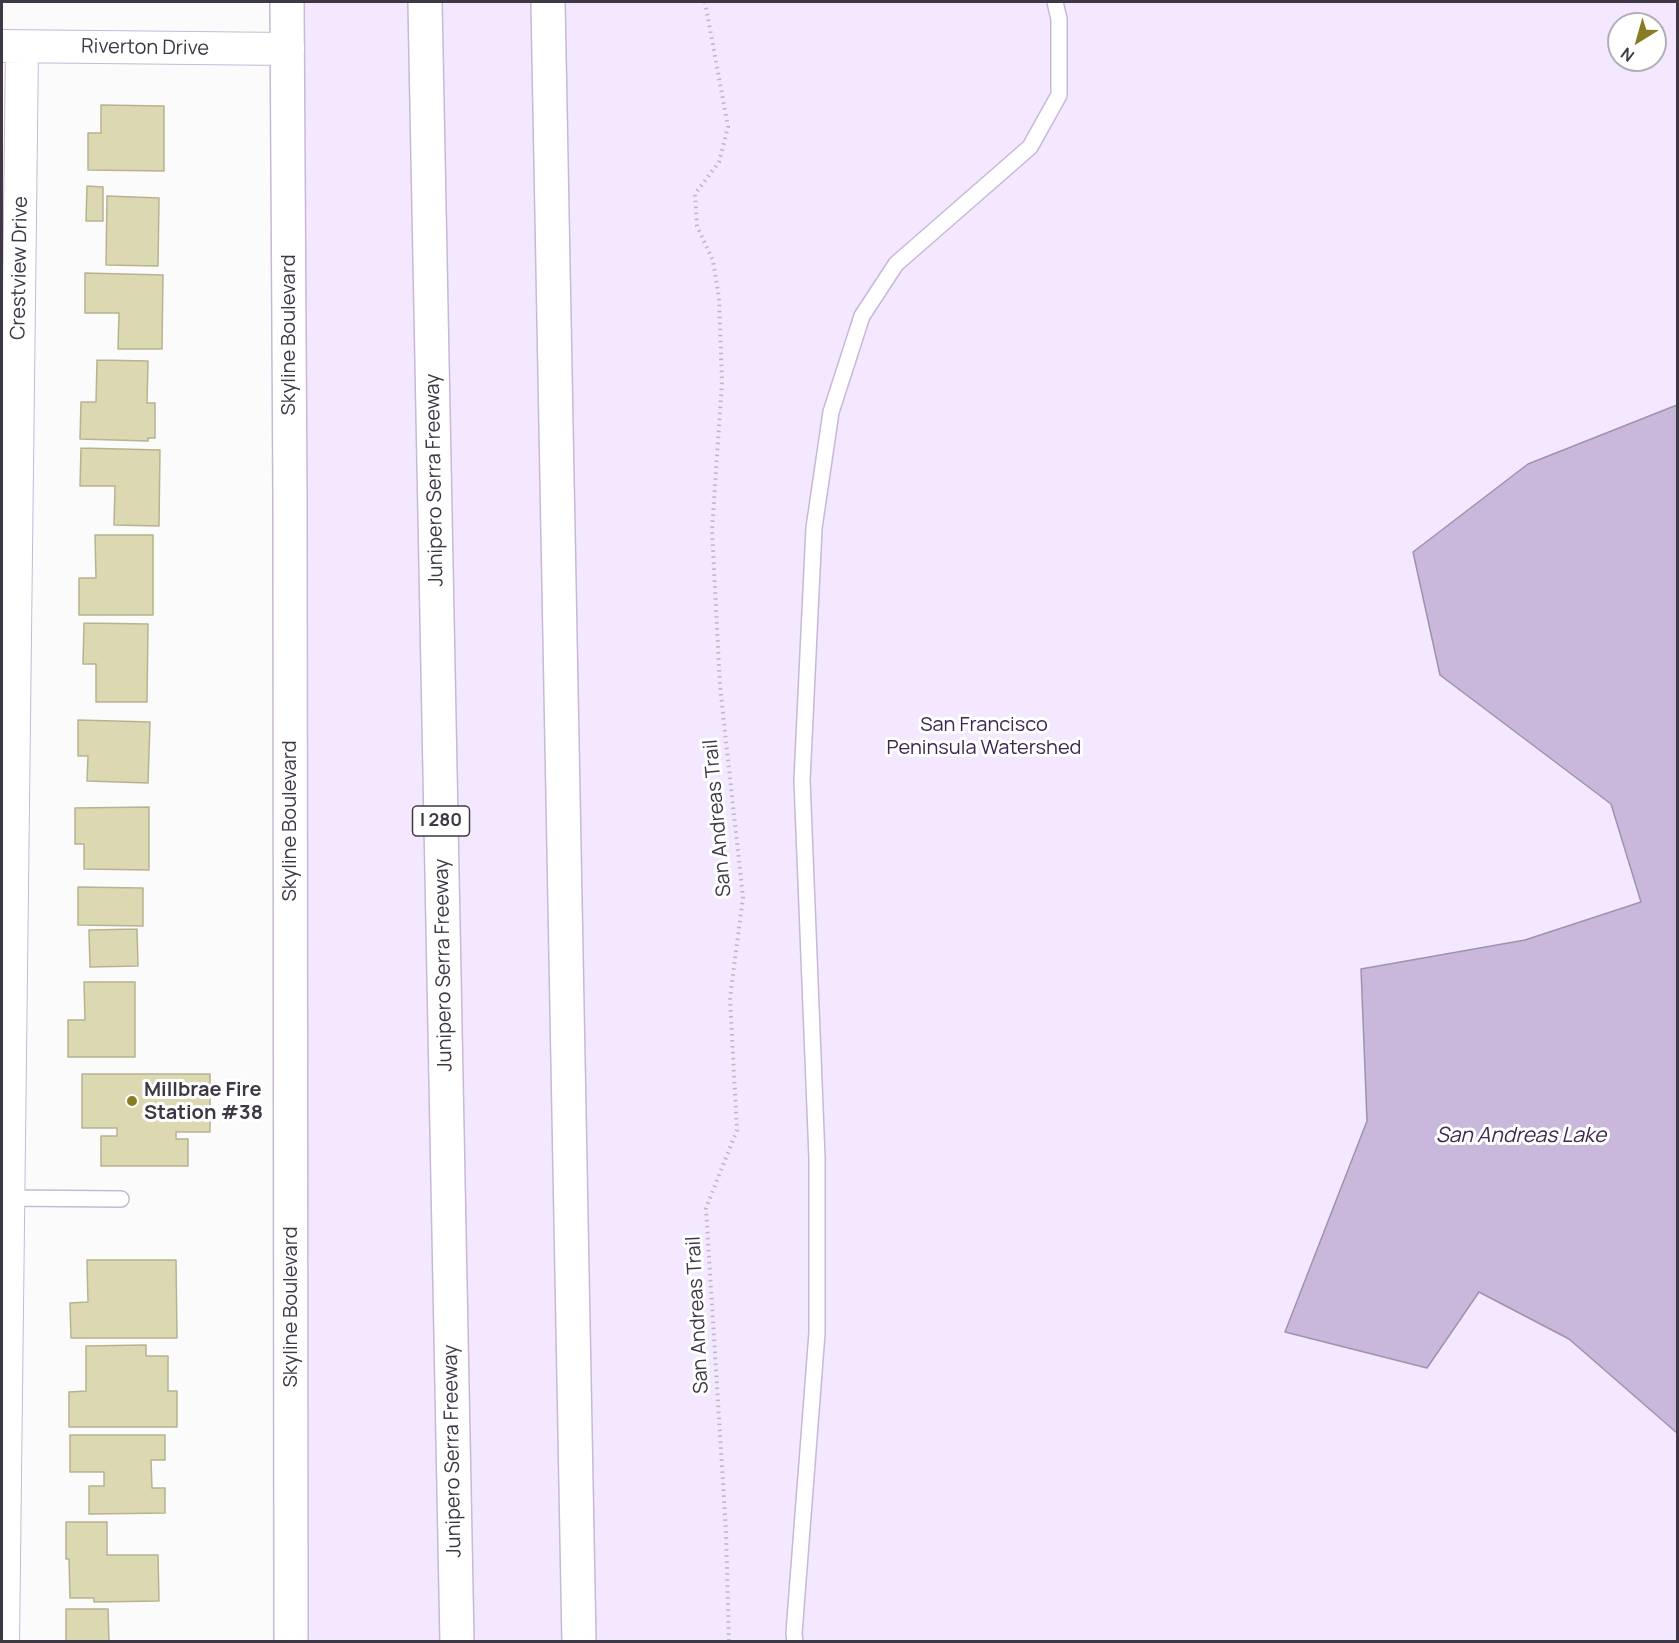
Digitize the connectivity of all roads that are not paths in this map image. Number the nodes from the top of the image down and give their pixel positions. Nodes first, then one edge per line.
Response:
1 (287, 2) edge
2 (425, 2) edge
3 (548, 2) edge
4 (1055, 2) edge
5 (12, 46) edge
6 (288, 50) junction
7 (8, 676) edge
8 (6, 1035) edge
9 (8, 1198) junction
10 (121, 1199) dead end
11 (4, 1296) edge
12 (3, 1641) edge
13 (291, 1641) edge
14 (457, 1641) edge
15 (579, 1641) edge
16 (795, 1641) edge

1 - 6 main road, Skyline Boulevard
2 - 14 main road, Junipero Serra Freeway / I 280
3 - 15 main road
4 - 16 lane
5 - 6 street, Riverton Drive
5 - 7 street, Crestview Drive
6 - 13 main road, Skyline Boulevard
7 - 8 street, Crestview Drive
8 - 9 street, Crestview Drive
9 - 10 lane
9 - 11 street, Crestview Drive
11 - 12 street, Crestview Drive

